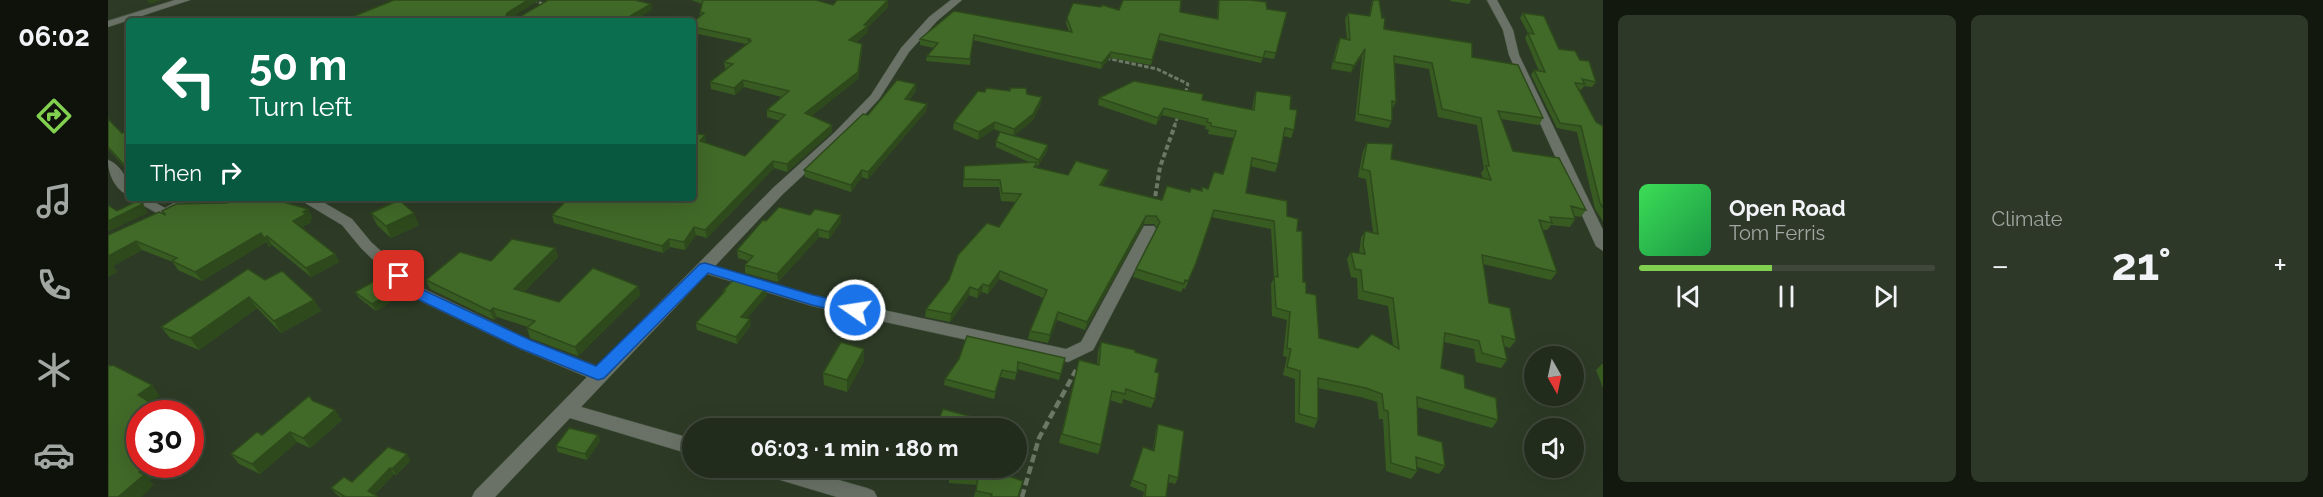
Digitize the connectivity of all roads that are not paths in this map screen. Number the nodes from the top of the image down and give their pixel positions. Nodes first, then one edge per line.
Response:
1 (185, 0) edge
2 (957, 0) edge
3 (1492, 0) edge
4 (126, 18) edge
5 (127, 18) edge
6 (108, 24) edge
7 (108, 164) edge
8 (126, 187) edge
9 (142, 201) edge
10 (189, 201) edge
11 (264, 201) edge
12 (312, 201) edge
13 (242, 204) edge
14 (210, 205) edge
15 (180, 206) junction
16 (164, 213) junction
17 (146, 222) edge
18 (1149, 229) road end
19 (1603, 246) edge
20 (705, 268) junction
21 (598, 374) junction
22 (567, 410) junction
23 (682, 444) edge
24 (801, 478) edge
25 (482, 497) edge
26 (867, 497) edge

1 - 5 street
2 - 20 street
3 - 19 street
4 - 6 street
7 - 8 street
9 - 16 street
10 - 15 street
11 - 13 street
12 - 21 street
14 - 15 street
15 - 16 street
16 - 17 street
18 - 20 street
20 - 21 street
21 - 22 street
22 - 23 street
22 - 25 street
24 - 26 street

